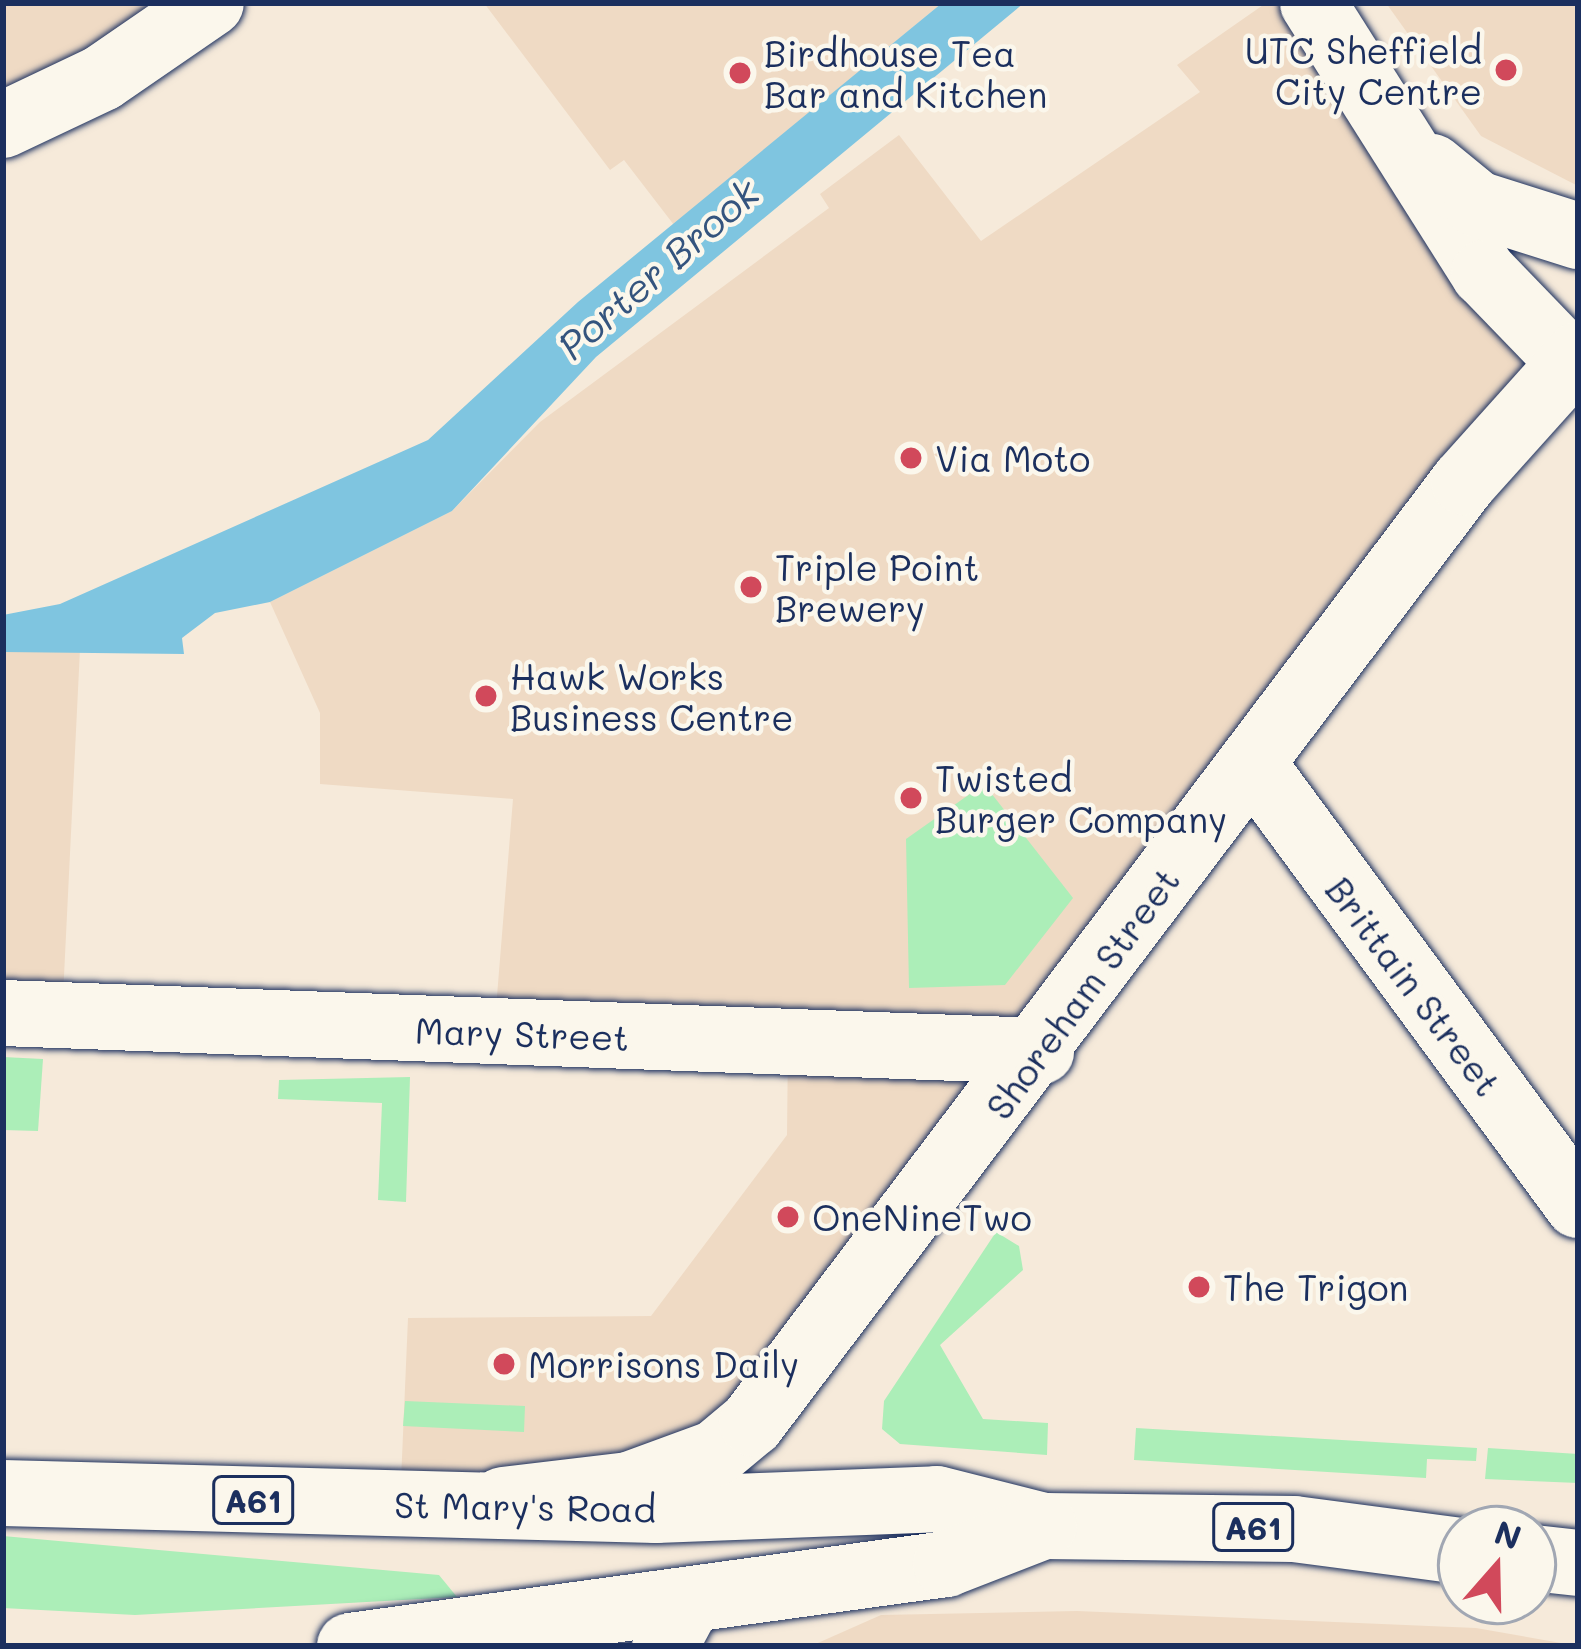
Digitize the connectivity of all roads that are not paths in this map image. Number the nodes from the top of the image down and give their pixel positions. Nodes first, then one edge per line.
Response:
1 (212, 3) edge
2 (1313, 3) edge
3 (3, 125) edge
4 (1415, 154) junction
5 (1578, 236) edge
6 (1575, 362) edge
7 (1253, 764) junction
8 (3, 1013) edge
9 (1041, 1052) junction
10 (1578, 1205) edge
11 (3, 1493) edge
12 (503, 1500) junction
13 (1044, 1526) junction
14 (1437, 1548) edge
15 (676, 1626) edge
16 (350, 1646) edge

1 - 3 main road
2 - 4 main road
4 - 5 main road
4 - 6 main road
6 - 7 main road, Shoreham Street / A61
7 - 9 main road, Shoreham Street / A61
7 - 10 main road, Brittain Street
8 - 9 main road, Mary Street
9 - 12 main road, Shoreham Street / A61
11 - 12 main road, St Mary's Road / A61
12 - 13 main road, St Mary's Road / A61
12 - 15 main road, A61
13 - 14 main road, St Mary's Road / A61
13 - 15 main road, St Mary's Road / A61
15 - 16 main road, St Mary's Road / A61

